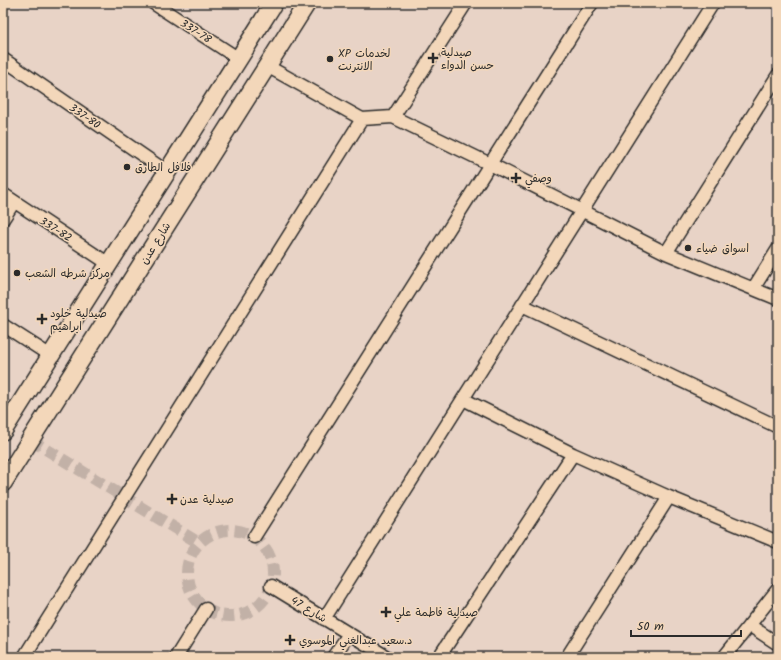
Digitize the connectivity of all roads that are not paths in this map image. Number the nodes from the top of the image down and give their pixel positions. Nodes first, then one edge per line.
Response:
1 (153, 3) edge
2 (274, 3) edge
3 (307, 3) edge
4 (466, 3) edge
5 (592, 3) edge
6 (713, 3) edge
7 (3, 59) edge
8 (238, 59) junction
9 (267, 66) junction
10 (778, 75) edge
11 (393, 117) junction
12 (362, 119) junction
13 (490, 164) junction
14 (167, 172) junction
15 (3, 194) edge
16 (14, 202) junction
17 (581, 211) junction
18 (3, 219) edge
19 (778, 249) edge
20 (666, 253) junction
21 (109, 264) junction
22 (753, 289) junction
23 (778, 300) edge
24 (522, 305) junction
25 (3, 325) edge
26 (51, 356) junction
27 (463, 399) junction
28 (778, 426) edge
29 (3, 431) edge
30 (573, 454) junction
31 (3, 483) edge
32 (669, 497) junction
33 (254, 537) dead end
34 (778, 542) edge
35 (271, 586) tunnel mouth
36 (778, 589) edge
37 (206, 609) dead end
38 (324, 619) junction
39 (749, 626) junction
40 (349, 634) junction
41 (778, 644) edge
42 (24, 657) edge
43 (176, 657) edge
44 (333, 657) edge
45 (387, 657) edge
46 (439, 657) edge
47 (567, 657) edge
48 (724, 657) edge

1 - 8 street, 337-78
2 - 8 street
3 - 9 street, شارع عدن
4 - 11 street
5 - 13 street
6 - 17 street
7 - 14 street, 337-80
8 - 14 street
9 - 12 street
9 - 31 street, شارع عدن
10 - 20 street
11 - 12 street
11 - 13 street
12 - 42 street
13 - 17 street
13 - 33 street
14 - 21 street
15 - 16 street, 337-82
16 - 18 street
16 - 21 street, 337-82
17 - 20 street
17 - 24 street
19 - 22 street
20 - 22 street
21 - 26 street
22 - 23 street
24 - 27 street
24 - 28 street
25 - 26 street
26 - 29 street
27 - 30 street
27 - 38 street
30 - 32 street
30 - 46 street
32 - 34 street
32 - 47 street
35 - 38 street, شارع 47
36 - 39 street
37 - 43 street
38 - 40 street, شارع 47
39 - 41 street
39 - 48 street
40 - 44 street
40 - 45 street, شارع 47

